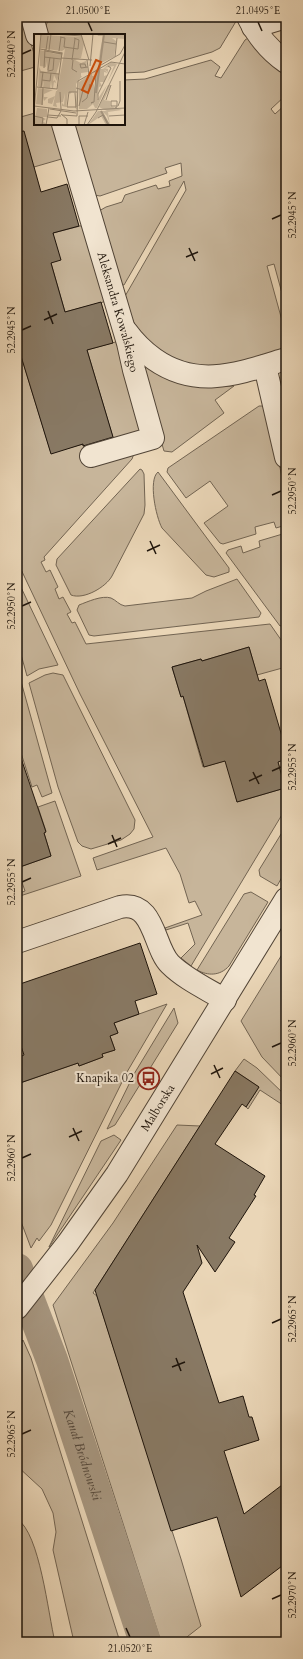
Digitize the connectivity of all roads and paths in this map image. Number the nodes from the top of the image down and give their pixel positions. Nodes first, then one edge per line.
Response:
1 (32, 17) edge
2 (286, 17) edge
3 (251, 22) edge
4 (37, 34) edge
5 (286, 62) edge
6 (63, 125) edge
7 (122, 323) junction
8 (286, 359) edge
9 (265, 366) junction
10 (91, 456) dead end
11 (286, 457) edge
12 (286, 899) edge
13 (17, 942) edge
14 (225, 1000) junction
15 (17, 1308) edge

1 - 4 street
2 - 3 street
3 - 5 street
6 - 7 street, Aleksandra Kowalskiego
7 - 9 street
7 - 10 street, Aleksandra Kowalskiego
8 - 9 street
9 - 11 street
12 - 14 street, Malborska
13 - 14 street
14 - 15 street, Malborska

